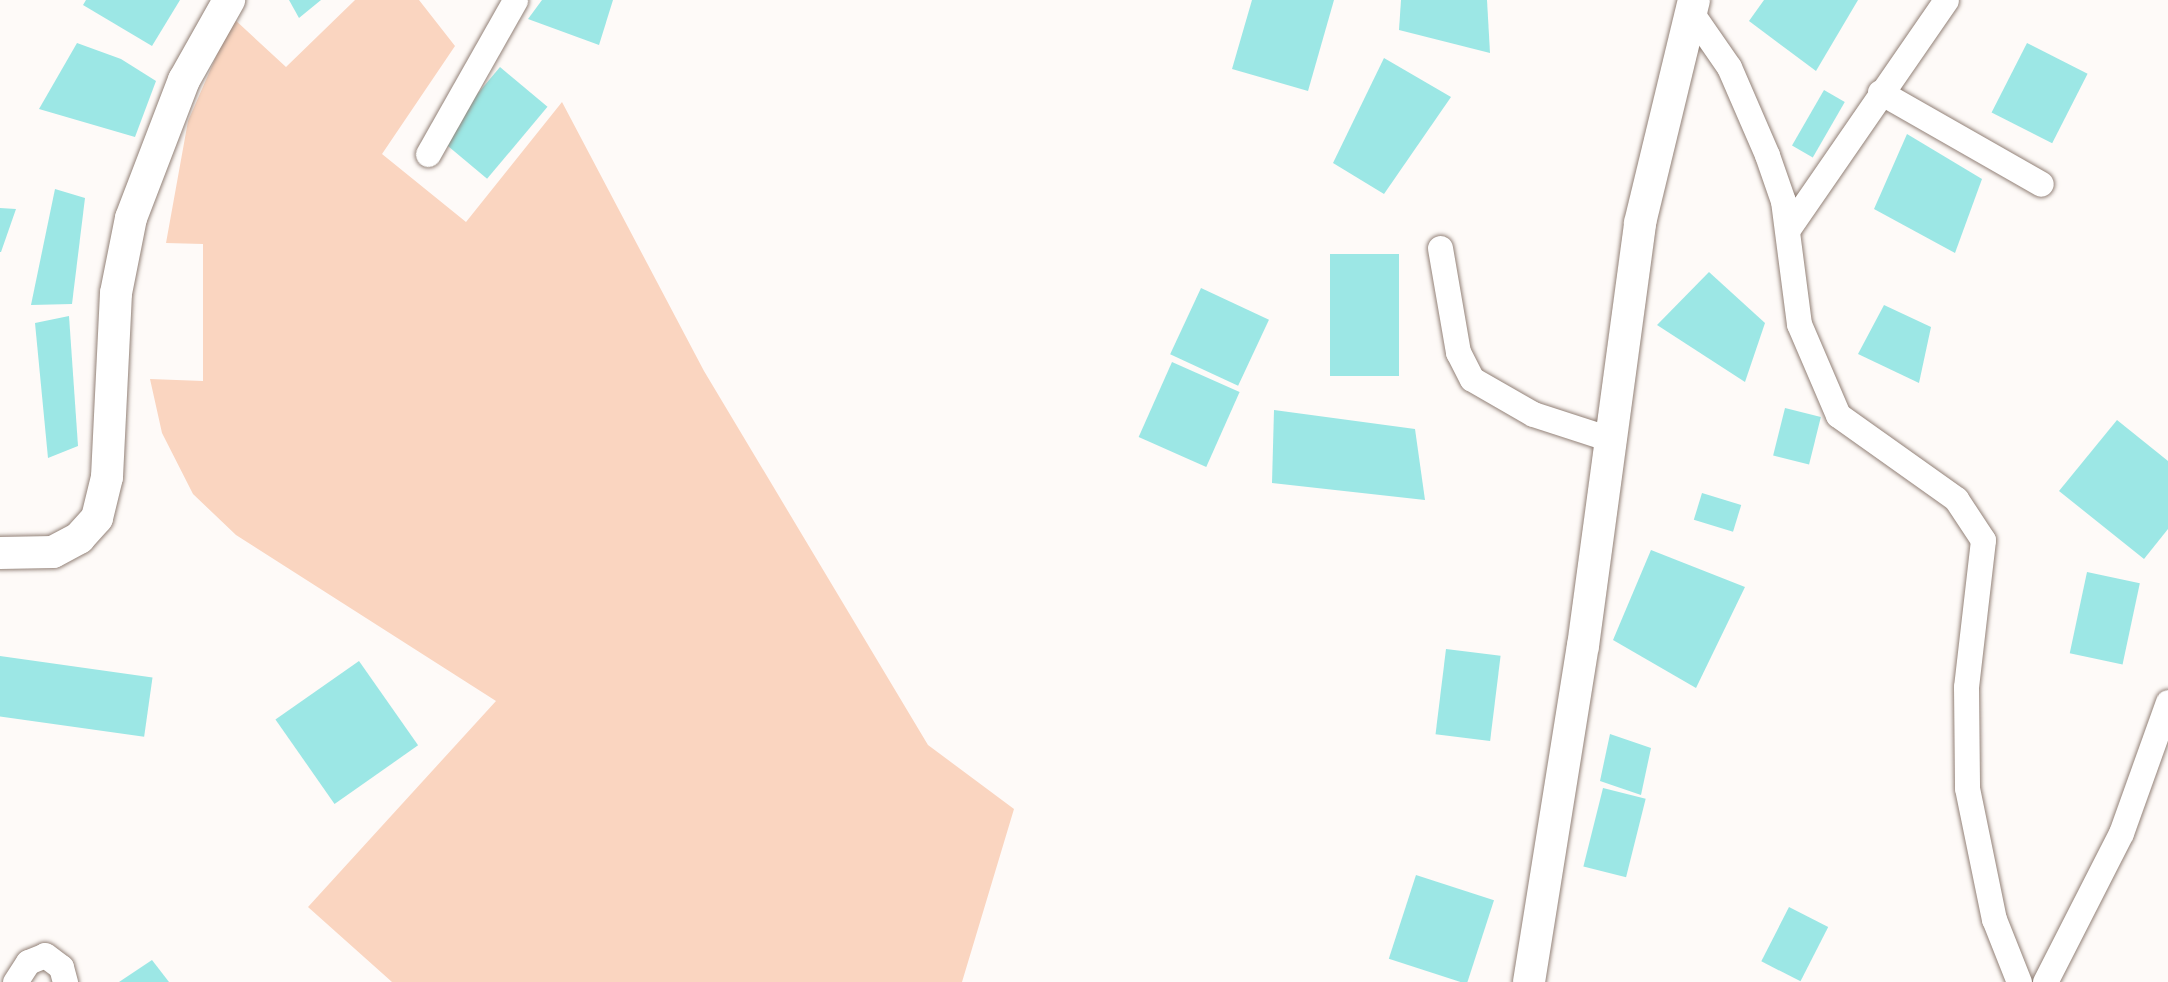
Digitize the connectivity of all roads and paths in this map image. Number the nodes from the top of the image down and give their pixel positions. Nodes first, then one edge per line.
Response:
1 (228, 0) edge
2 (515, 0) edge
3 (1946, 0) edge
4 (1693, 8) edge
5 (1880, 92) junction
6 (428, 154) dead end
7 (2040, 184) dead end
8 (1788, 229) junction
9 (1440, 248) dead end
10 (1610, 439) junction
11 (0, 554) edge
12 (2168, 702) edge
13 (15, 982) edge
14 (65, 982) edge
15 (1529, 982) edge
16 (2019, 982) edge
17 (2045, 982) edge

1 - 11 street
2 - 6 street
3 - 5 street
4 - 8 street
4 - 10 street
5 - 7 street
5 - 8 street
8 - 16 street
9 - 10 street
10 - 15 street
12 - 17 street
13 - 14 street

